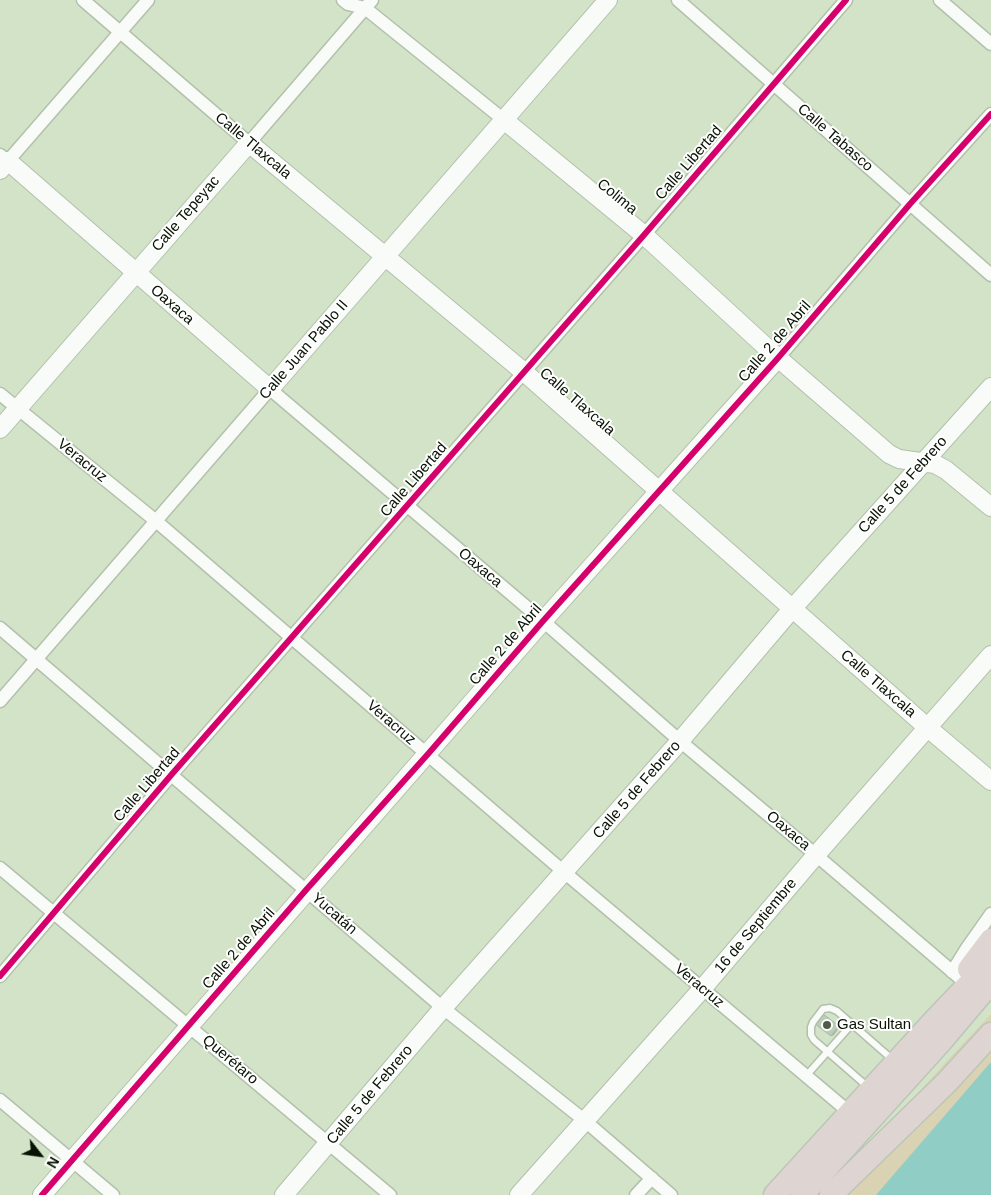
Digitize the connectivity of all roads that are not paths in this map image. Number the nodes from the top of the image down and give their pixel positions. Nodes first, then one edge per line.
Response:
1 (83, 0) edge
2 (148, 0) edge
3 (343, 0) edge
4 (608, 0) edge
5 (678, 0) edge
6 (846, 0) edge
7 (940, 0) edge
8 (369, 4) edge
9 (120, 32) junction
10 (991, 44) edge
11 (774, 84) junction
12 (991, 114) edge
13 (504, 120) junction
14 (249, 143) junction
15 (2, 162) edge
16 (910, 204) junction
17 (644, 235) junction
18 (384, 257) junction
19 (134, 273) junction
20 (991, 275) edge
21 (778, 358) junction
22 (524, 372) junction
23 (991, 387) edge
24 (270, 389) junction
25 (0, 394) edge
26 (18, 409) junction
27 (0, 429) edge
28 (924, 462) junction
29 (659, 491) junction
30 (407, 506) junction
31 (991, 507) edge
32 (156, 521) junction
33 (792, 609) junction
34 (543, 621) junction
35 (0, 628) edge
36 (292, 638) junction
37 (991, 655) edge
38 (37, 658) junction
39 (0, 701) edge
40 (928, 728) junction
41 (680, 741) junction
42 (428, 754) junction
43 (172, 774) junction
44 (991, 781) edge
45 (816, 854) junction
46 (0, 868) edge
47 (564, 872) junction
48 (306, 890) junction
49 (54, 913) junction
50 (991, 914) edge
51 (991, 940) edge
52 (991, 961) edge
53 (957, 975) junction
54 (0, 976) edge
55 (991, 982) edge
56 (702, 989) junction
57 (991, 998) edge
58 (950, 1004) junction
59 (444, 1008) junction
60 (852, 1024) junction
61 (189, 1026) junction
62 (991, 1034) edge
63 (946, 1036) junction
64 (828, 1052) junction
65 (896, 1062) junction
66 (806, 1076) junction
67 (870, 1090) junction
68 (2, 1104) edge
69 (850, 1112) junction
70 (584, 1120) junction
71 (329, 1144) junction
72 (72, 1160) junction
73 (652, 1178) junction
74 (42, 1195) edge
75 (113, 1195) edge
76 (284, 1195) edge
77 (390, 1195) edge
78 (519, 1195) edge
79 (636, 1195) edge
80 (671, 1195) edge
81 (775, 1195) edge
82 (802, 1195) edge
83 (831, 1195) edge

1 - 9 street, Calle Tlaxcala
2 - 9 street
3 - 8 street, Colima
4 - 13 street, Calle Juan Pablo II
5 - 11 street, Calle Tabasco
6 - 11 street, Calle Libertad
7 - 10 street
8 - 13 street, Colima
8 - 14 street, Calle Tepeyac
9 - 14 street, Calle Tlaxcala
9 - 15 street
11 - 16 street, Calle Tabasco
11 - 17 street, Calle Libertad
12 - 16 street, Calle 2 de Abril
13 - 17 street, Colima
13 - 18 street, Calle Juan Pablo II
14 - 18 street, Calle Tlaxcala
14 - 19 street, Calle Tepeyac
15 - 19 street, Oaxaca
16 - 20 street, Calle Tabasco
16 - 21 street, Calle 2 de Abril
17 - 21 street, Colima
17 - 22 street, Calle Libertad
18 - 22 street, Calle Tlaxcala
18 - 24 street, Calle Juan Pablo II
19 - 24 street, Oaxaca
19 - 26 street, Calle Tepeyac
21 - 28 street, Colima
21 - 29 street, Calle 2 de Abril
22 - 29 street, Calle Tlaxcala
22 - 30 street, Calle Libertad
23 - 28 street, Calle 5 de Febrero
24 - 30 street, Oaxaca
24 - 32 street, Calle Juan Pablo II
25 - 26 street, Veracruz
26 - 27 street, Calle Tepeyac
26 - 32 street, Veracruz
28 - 31 street, Colima
28 - 33 street, Calle 5 de Febrero
29 - 33 street, Calle Tlaxcala
29 - 34 street, Calle 2 de Abril
30 - 34 street, Oaxaca
30 - 36 street, Calle Libertad
32 - 36 street, Veracruz
32 - 38 street, Calle Juan Pablo II
33 - 40 street, Calle Tlaxcala
33 - 41 street, Calle 5 de Febrero
34 - 41 street, Oaxaca
34 - 42 street, Calle 2 de Abril
35 - 38 street, Yucatán
36 - 42 street, Veracruz
36 - 43 street, Calle Libertad
37 - 40 street, 16 de Septiembre
38 - 39 street, Calle Juan Pablo II
38 - 43 street, Yucatán
40 - 44 street, Calle Tlaxcala
40 - 45 street, 16 de Septiembre
41 - 45 street, Oaxaca
41 - 47 street, Calle 5 de Febrero
42 - 47 street, Veracruz
42 - 48 street, Calle 2 de Abril
43 - 48 street, Yucatán
43 - 49 street, Calle Libertad
45 - 53 street, Oaxaca
45 - 56 street, 16 de Septiembre
46 - 49 street, Querétaro
47 - 56 street, Veracruz
47 - 59 street, Calle 5 de Febrero
48 - 59 street, Yucatán
48 - 61 street, Calle 2 de Abril
49 - 54 street, Calle Libertad
49 - 61 street, Querétaro
50 - 53 street
51 - 53 highway
52 - 58 highway
53 - 58 highway
55 - 63 highway
56 - 66 street, Veracruz
56 - 70 street, 16 de Septiembre
57 - 63 highway
58 - 65 highway
59 - 70 street, Yucatán
59 - 71 street, Calle 5 de Febrero
60 - 64 lane
60 - 64 lane
60 - 65 lane
61 - 71 street, Querétaro
61 - 72 street, Calle 2 de Abril
62 - 83 highway
63 - 82 highway
64 - 66 lane
64 - 67 lane
65 - 67 highway
66 - 69 street, Veracruz
67 - 69 highway
68 - 72 street
69 - 81 highway
70 - 73 street, Yucatán
70 - 78 street, 16 de Septiembre
71 - 76 street, Calle 5 de Febrero
71 - 77 street, Querétaro
72 - 74 street, Calle 2 de Abril
72 - 75 street
73 - 79 street
73 - 80 street, Yucatán

